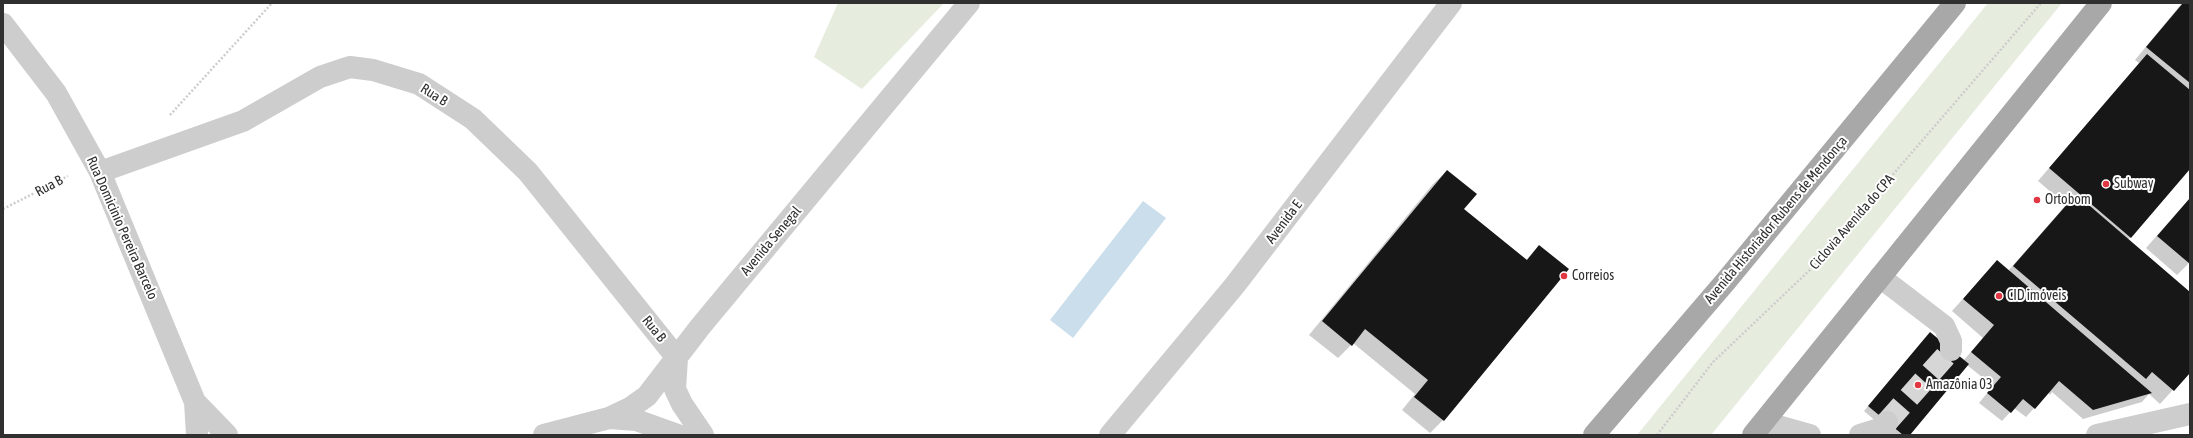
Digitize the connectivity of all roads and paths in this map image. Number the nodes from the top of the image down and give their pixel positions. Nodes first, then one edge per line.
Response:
1 (272, 3) edge
2 (969, 3) edge
3 (1451, 3) edge
4 (1955, 3) edge
5 (2041, 3) edge
6 (2101, 3) edge
7 (3, 24) edge
8 (165, 120) dead end
9 (98, 167) junction
10 (3, 209) edge
11 (1880, 277) junction
12 (1951, 350) dead end
13 (677, 358) junction
14 (195, 402) junction
15 (2190, 414) edge
16 (609, 418) junction
17 (1887, 422) tunnel mouth
18 (1759, 428) edge
19 (197, 435) edge
20 (227, 435) edge
21 (544, 435) edge
22 (678, 435) edge
23 (703, 435) edge
24 (1110, 435) edge
25 (1594, 435) edge
26 (1657, 435) edge
27 (1810, 435) edge
28 (1860, 435) edge
29 (2097, 435) edge

1 - 8 path
2 - 13 street, Avenida Senegal
3 - 24 street, Avenida E
4 - 25 main road, Avenida Historiador Rubens de Mendonça
5 - 26 path, Ciclovia Avenida do CPA
6 - 11 main road
7 - 9 street, Rua Domicinio Pereira Barcelo
9 - 10 path, Rua B
9 - 13 street, Rua B
9 - 14 street, Rua Domicinio Pereira Barcelo
11 - 12 street
11 - 18 main road
13 - 16 street, Avenida Senegal
13 - 23 street
14 - 19 street, Rua Domicinio Pereira Barcelo
14 - 20 street, Rua Domicinio Pereira Barcelo
15 - 29 street
16 - 21 street, Avenida Senegal
16 - 22 street
17 - 28 street
18 - 27 street

